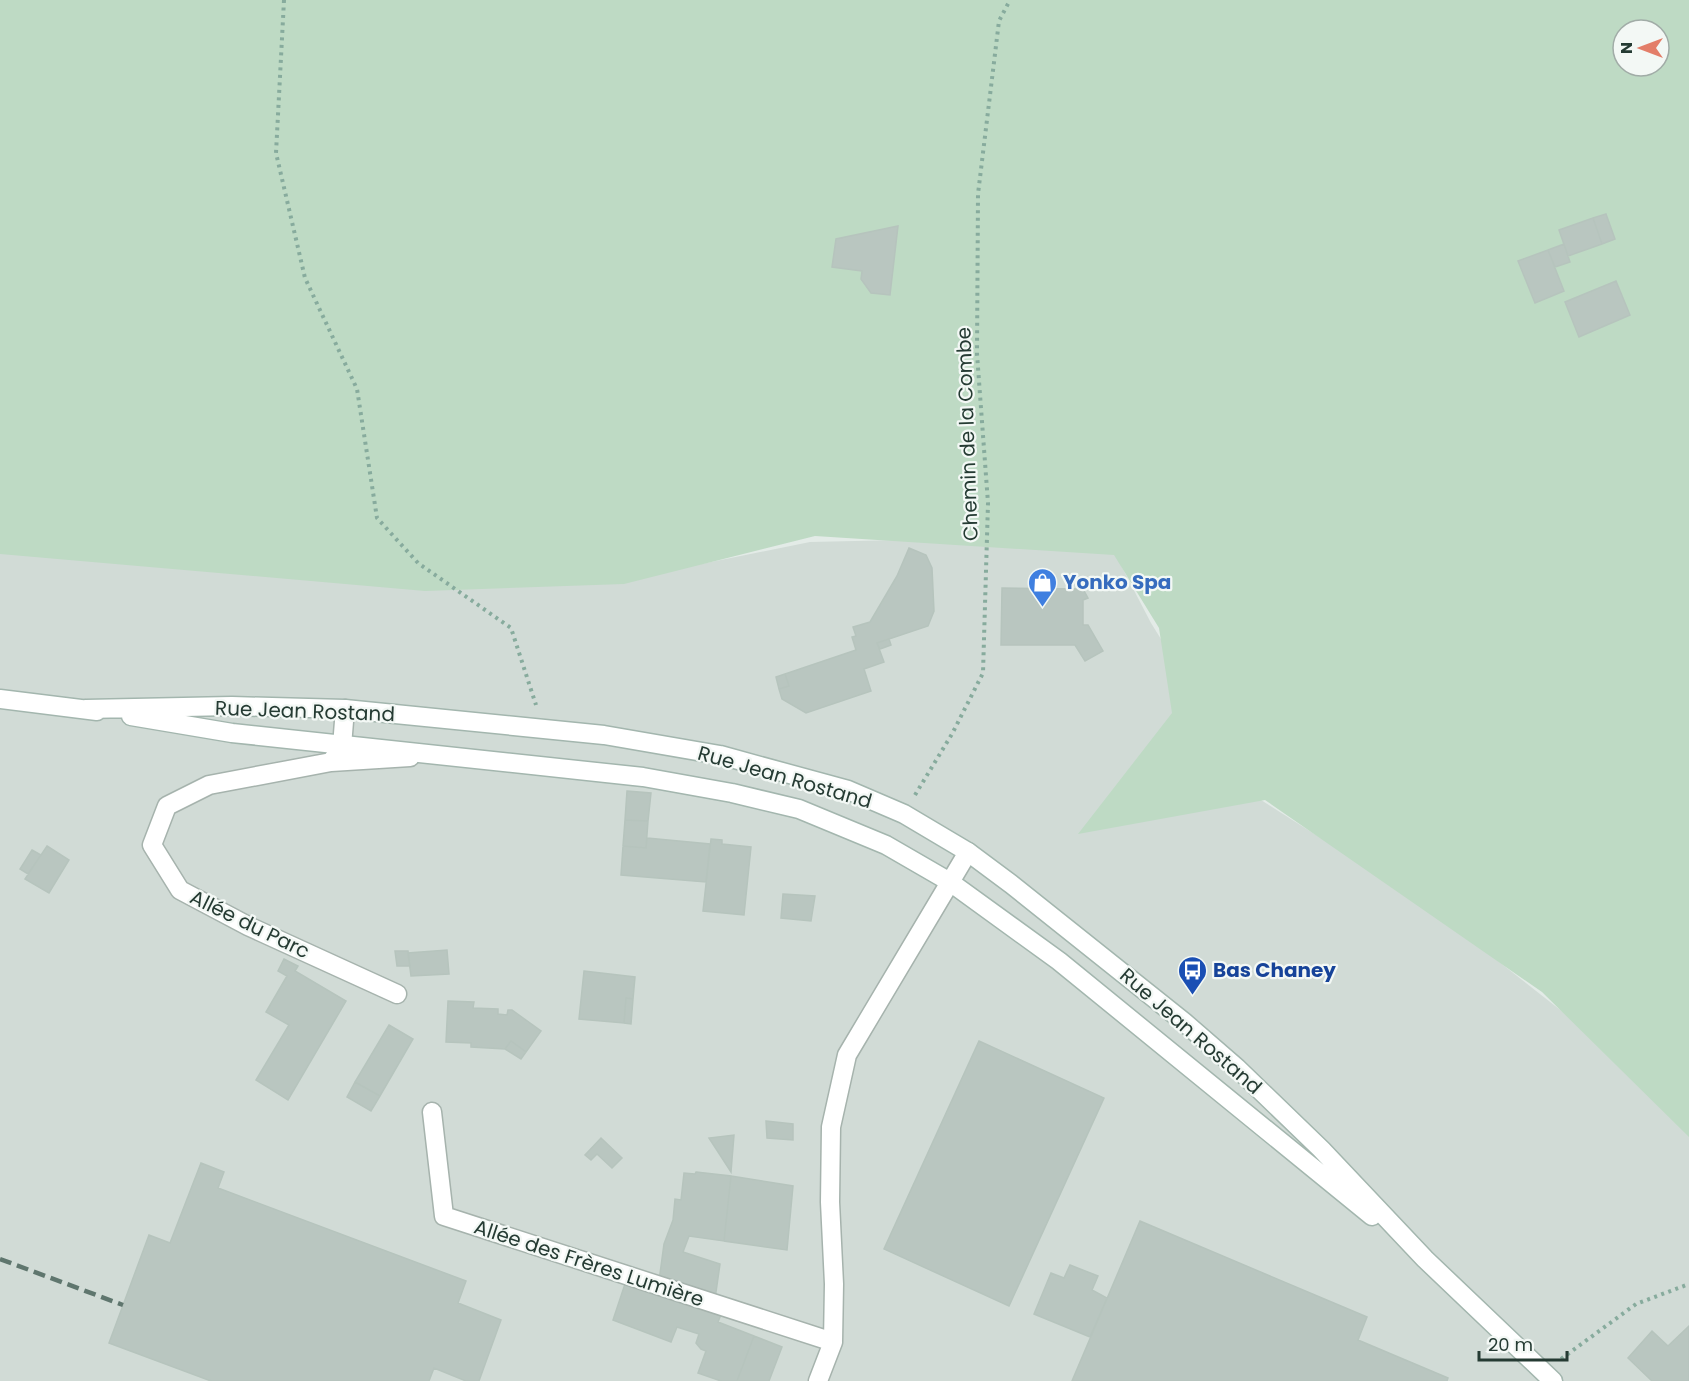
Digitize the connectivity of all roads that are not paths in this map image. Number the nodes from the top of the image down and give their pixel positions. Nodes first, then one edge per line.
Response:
1 (0, 699) edge
2 (86, 709) junction
3 (345, 710) junction
4 (342, 746) junction
5 (446, 755) junction
6 (331, 762) junction
7 (968, 852) junction
8 (950, 882) junction
9 (397, 994) dead end
10 (432, 1112) dead end
11 (1425, 1259) junction
12 (833, 1342) junction
13 (1549, 1376) edge
14 (818, 1381) edge

1 - 2 main road, Rue Jean Rostand
2 - 3 main road, Rue Jean Rostand
2 - 4 main road, Rue Jean Rostand
3 - 4 main road
3 - 7 main road, Rue Jean Rostand
4 - 5 main road, Rue Jean Rostand
4 - 6 main road
5 - 6 main road, Allée du Parc
5 - 8 main road, Rue Jean Rostand
6 - 9 main road, Allée du Parc
7 - 8 main road
7 - 11 main road, Rue Jean Rostand
8 - 11 main road, Rue Jean Rostand
8 - 12 main road
10 - 12 main road, Allée des Frères Lumière
11 - 13 main road, Rue Jean Rostand
12 - 14 main road

